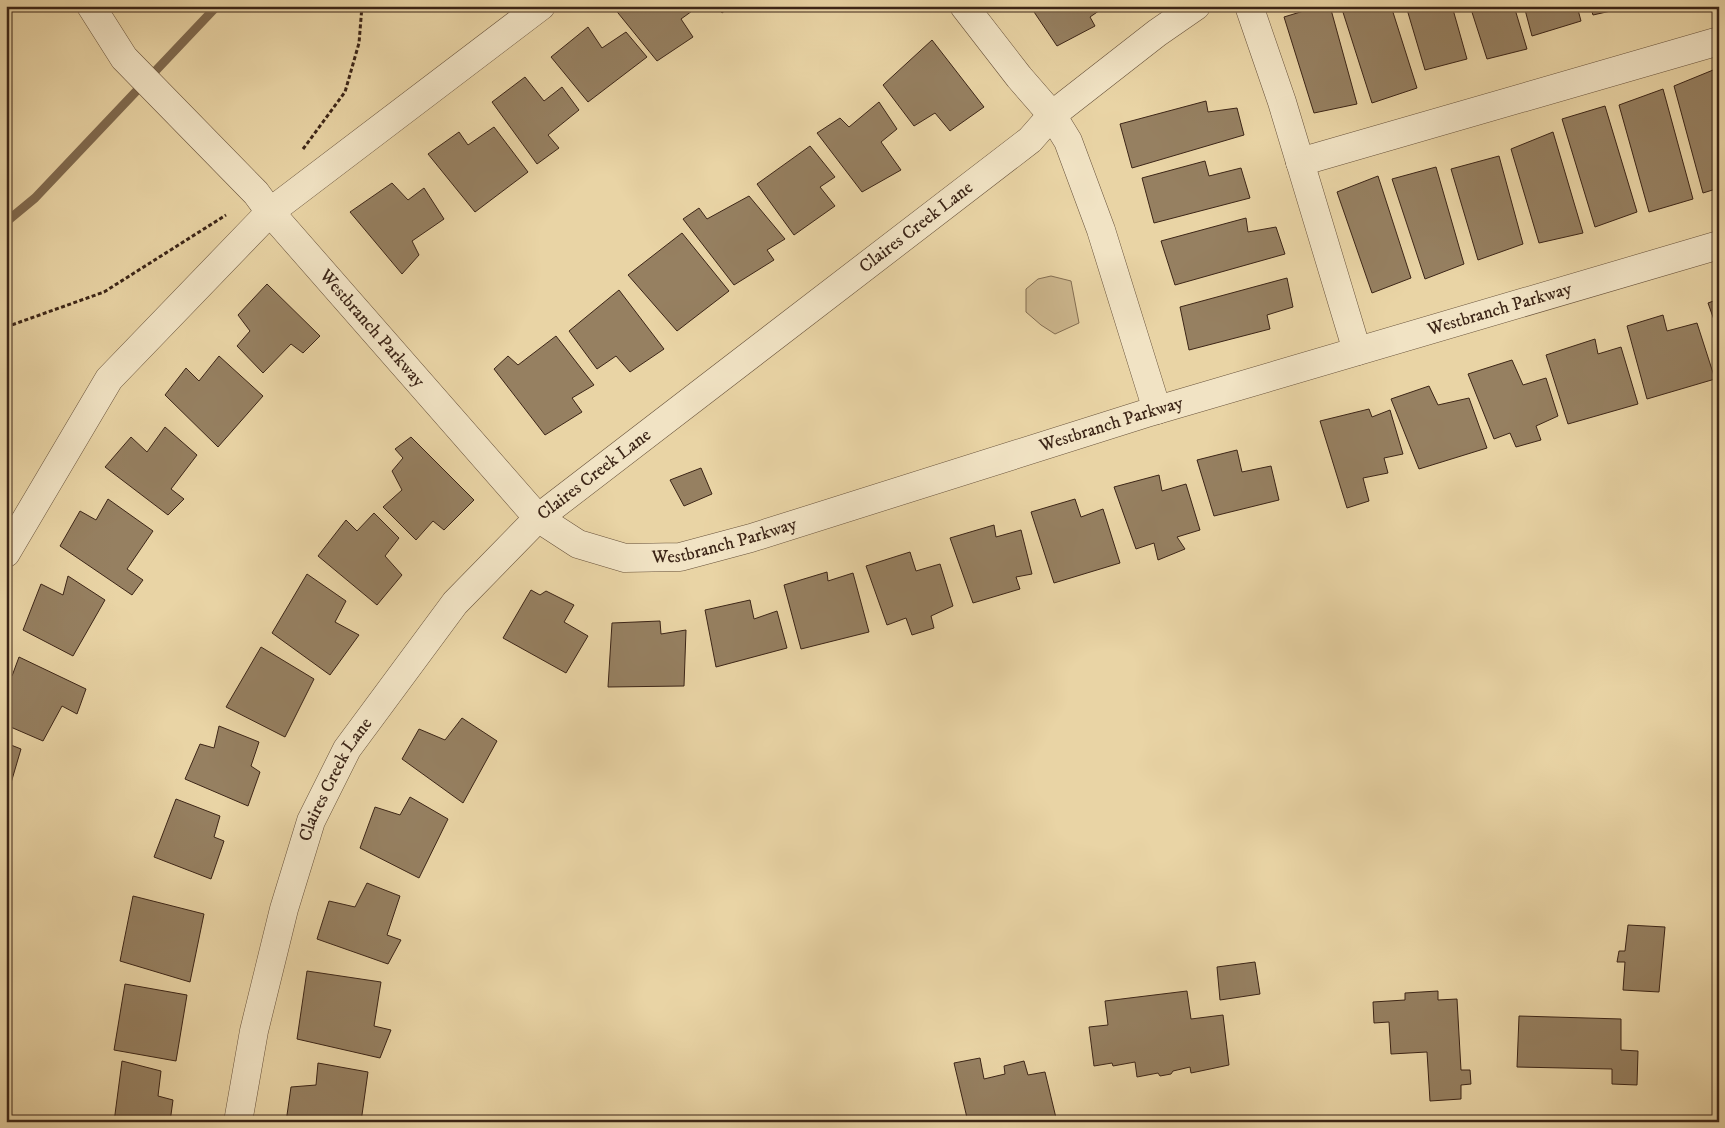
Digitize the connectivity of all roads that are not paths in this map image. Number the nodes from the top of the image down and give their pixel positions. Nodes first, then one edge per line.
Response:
1 (91, 6) edge
2 (540, 6) edge
3 (964, 6) edge
4 (1196, 6) edge
5 (1249, 6) edge
6 (1719, 41) edge
7 (1052, 115) junction
8 (1300, 162) junction
9 (270, 212) junction
10 (1719, 245) edge
11 (1357, 351) junction
12 (1157, 410) junction
13 (538, 518) junction
14 (6, 554) edge
15 (238, 1122) edge

1 - 9 street, Westbranch Parkway
2 - 9 street
3 - 7 street
4 - 7 street, Claires Creek Lane
5 - 8 street
6 - 8 street
7 - 12 street
7 - 13 street, Claires Creek Lane
8 - 11 street
9 - 13 street, Westbranch Parkway
9 - 14 street
10 - 11 street, Westbranch Parkway
11 - 12 street, Westbranch Parkway
12 - 13 street, Westbranch Parkway
13 - 15 street, Claires Creek Lane

